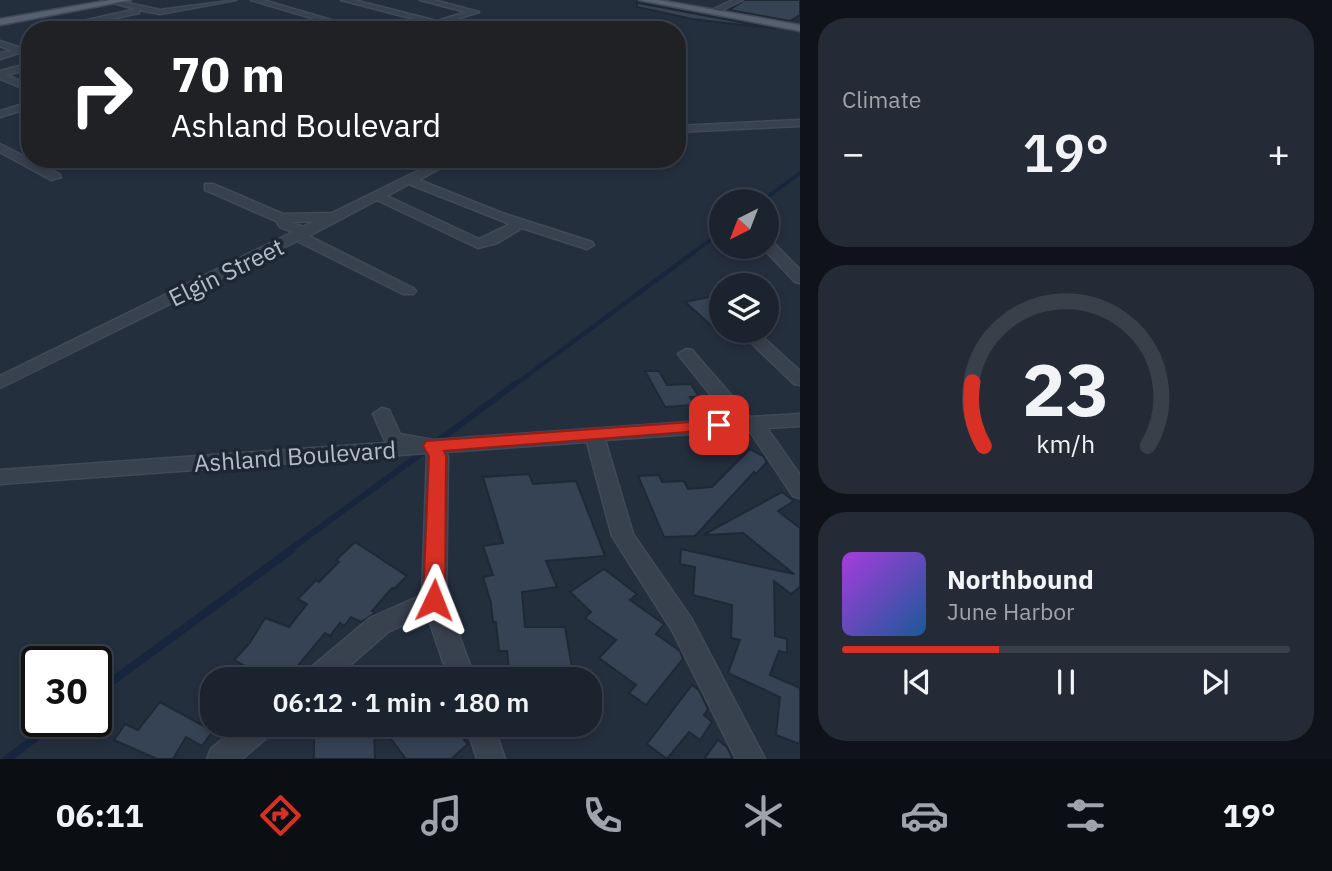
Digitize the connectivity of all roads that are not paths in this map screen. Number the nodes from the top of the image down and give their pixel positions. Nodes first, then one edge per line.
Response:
1 (177, 0) edge
2 (253, 0) edge
3 (345, 0) edge
4 (424, 0) edge
5 (644, 0) edge
6 (669, 0) edge
7 (738, 0) edge
8 (107, 1) edge
9 (228, 1) edge
10 (150, 2) dead end
11 (132, 7) edge
12 (715, 10) junction
13 (305, 14) junction
14 (81, 21) edge
15 (118, 21) edge
16 (303, 21) edge
17 (330, 21) edge
18 (432, 21) edge
19 (446, 21) edge
20 (0, 22) edge
21 (798, 25) edge
22 (0, 43) edge
23 (0, 56) edge
24 (21, 69) edge
25 (0, 75) edge
26 (21, 83) edge
27 (21, 88) edge
28 (0, 92) edge
29 (21, 108) edge
30 (0, 114) edge
31 (686, 122) edge
32 (800, 123) edge
33 (686, 128) edge
34 (691, 128) junction
35 (0, 147) edge
36 (21, 158) edge
37 (38, 168) edge
38 (428, 168) edge
39 (55, 177) dead end
40 (409, 180) junction
41 (209, 187) dead end
42 (378, 196) junction
43 (337, 217) junction
44 (281, 218) junction
45 (520, 224) junction
46 (302, 234) junction
47 (587, 245) dead end
48 (779, 257) edge
49 (800, 279) edge
50 (408, 291) dead end
51 (760, 343) edge
52 (686, 354) dead end
53 (800, 380) edge
54 (0, 383) edge
55 (382, 414) dead end
56 (800, 420) edge
57 (750, 423) junction
58 (594, 434) junction
59 (432, 446) junction
60 (0, 477) edge
61 (800, 491) edge
62 (434, 600) junction
63 (330, 667) edge
64 (459, 667) edge
65 (247, 737) edge
66 (483, 737) edge
67 (221, 759) edge
68 (491, 759) edge
69 (751, 759) edge

1 - 11 street
2 - 13 street
3 - 18 street
4 - 19 street
5 - 12 main road
6 - 12 main road
7 - 12 street
8 - 11 main road
8 - 20 main road
9 - 11 street
10 - 11 street
11 - 14 street
11 - 15 street
12 - 21 main road
13 - 16 street
13 - 17 street
22 - 23 street
24 - 25 street
25 - 26 street
27 - 28 street
29 - 30 street
31 - 34 street
32 - 34 street
33 - 34 street
35 - 36 street
37 - 39 street
38 - 40 street, Elgin Street
40 - 42 street, Elgin Street
40 - 45 street
41 - 44 street
42 - 43 street, Elgin Street
42 - 45 street
43 - 44 street
43 - 46 street, Elgin Street
44 - 46 street
45 - 47 street
46 - 50 street
46 - 54 street, Elgin Street
48 - 49 street
51 - 53 street
52 - 57 street
55 - 59 street
56 - 57 street, Ashland Boulevard
57 - 58 street, Ashland Boulevard
57 - 61 street
58 - 59 street, Ashland Boulevard
58 - 69 street
59 - 60 street, Ashland Boulevard
59 - 62 street
62 - 63 street
62 - 64 street
65 - 67 street
66 - 68 street

